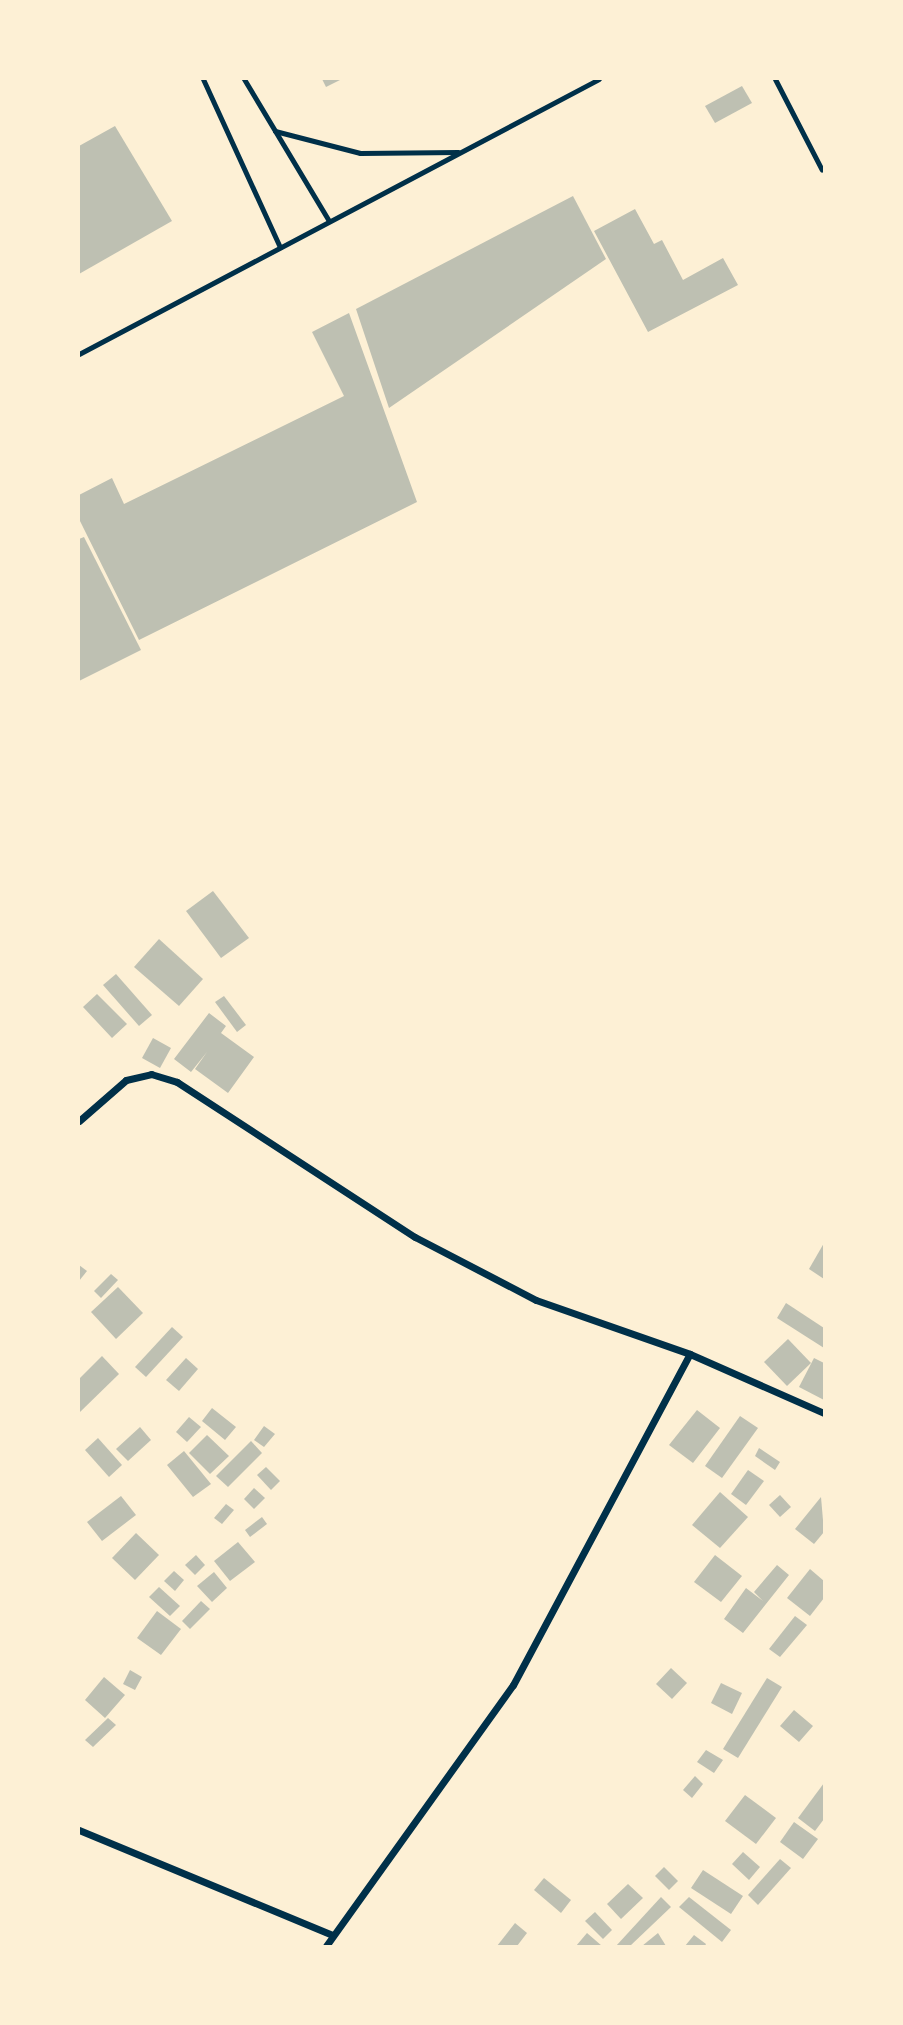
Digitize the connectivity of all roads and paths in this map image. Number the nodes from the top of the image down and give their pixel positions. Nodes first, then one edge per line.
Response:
1 (203, 79) edge
2 (244, 79) edge
3 (598, 79) edge
4 (775, 79) edge
5 (275, 131) junction
6 (461, 152) junction
7 (822, 170) dead end
8 (329, 221) junction
9 (280, 247) junction
10 (79, 354) edge
11 (79, 1121) edge
12 (690, 1354) junction
13 (824, 1413) edge
14 (79, 1830) edge
15 (333, 1935) junction
16 (326, 1946) edge

1 - 9 lane
2 - 5 lane
3 - 6 lane
4 - 7 lane
5 - 6 lane
5 - 8 lane
6 - 8 lane
8 - 9 lane
9 - 10 lane
11 - 12 street
12 - 13 street
12 - 15 street
14 - 15 street
15 - 16 street

